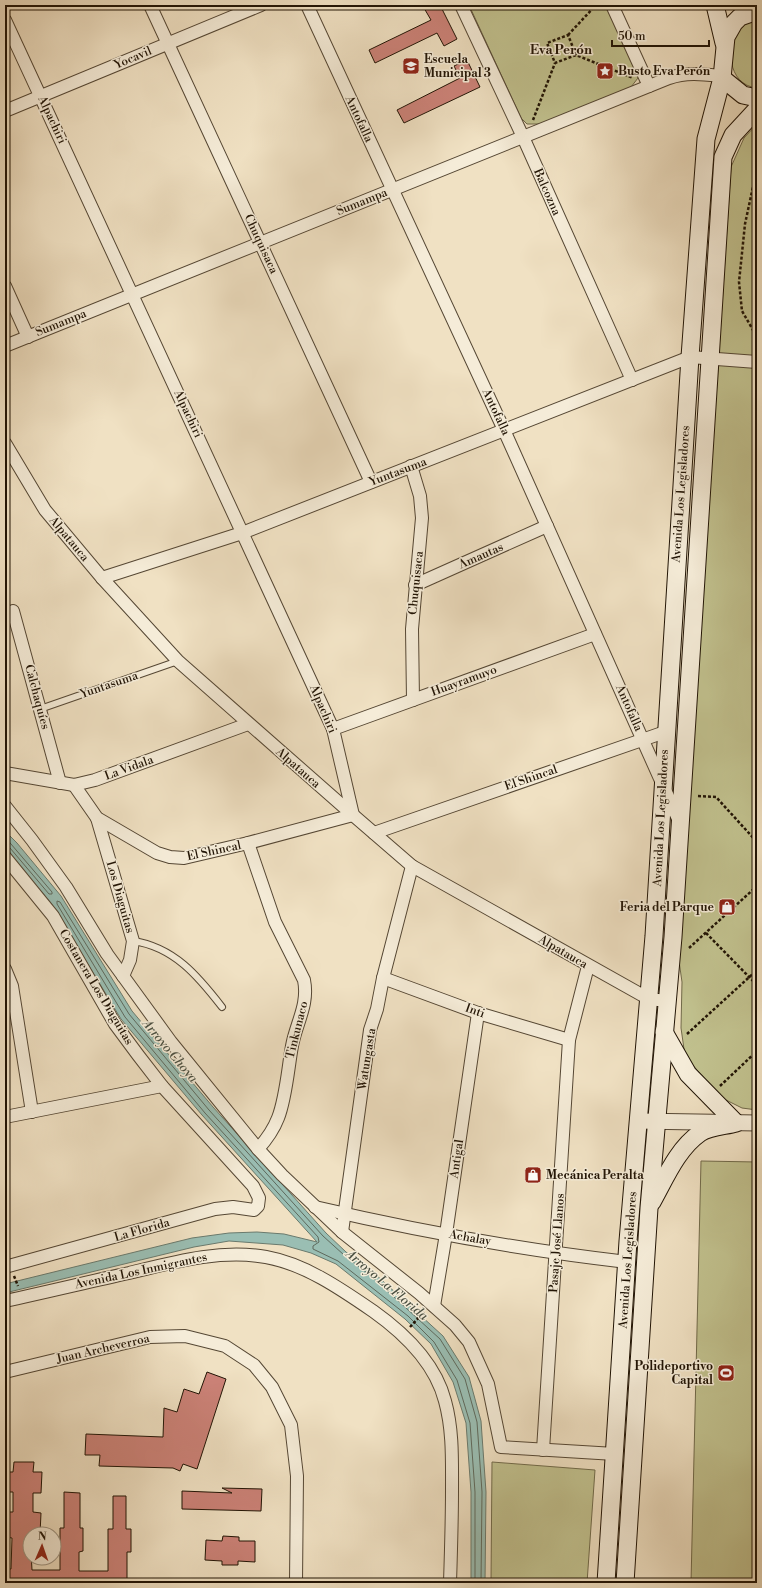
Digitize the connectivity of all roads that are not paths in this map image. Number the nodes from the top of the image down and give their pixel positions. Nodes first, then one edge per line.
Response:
1 (150, 5) edge
2 (261, 5) edge
3 (307, 5) edge
4 (461, 5) edge
5 (612, 5) edge
6 (715, 5) edge
7 (757, 11) edge
8 (5, 20) edge
9 (168, 43) junction
10 (724, 43) junction
11 (721, 77) junction
12 (650, 86) junction
13 (40, 96) junction
14 (757, 98) edge
15 (757, 109) edge
16 (5, 111) edge
17 (523, 137) junction
18 (392, 190) junction
19 (261, 243) junction
20 (5, 286) edge
21 (132, 295) junction
22 (28, 337) junction
23 (5, 346) edge
24 (690, 357) junction
25 (710, 359) junction
26 (757, 362) edge
27 (632, 380) junction
28 (504, 430) junction
29 (5, 443) edge
30 (411, 466) junction
31 (371, 482) junction
32 (548, 526) junction
33 (242, 533) junction
34 (102, 578) junction
35 (415, 585) junction
36 (14, 611) dead end
37 (595, 634) junction
38 (178, 662) junction
39 (413, 700) junction
40 (40, 708) junction
41 (248, 724) junction
42 (333, 729) junction
43 (666, 732) junction
44 (642, 739) junction
45 (5, 773) edge
46 (60, 783) junction
47 (663, 784) junction
48 (74, 785) junction
49 (5, 806) edge
50 (353, 815) junction
51 (97, 818) junction
52 (680, 822) junction
53 (374, 833) junction
54 (248, 843) junction
55 (5, 857) edge
56 (412, 866) junction
57 (133, 941) junction
58 (588, 966) junction
59 (5, 969) edge
60 (123, 976) junction
61 (383, 978) junction
62 (649, 999) junction
63 (667, 1001) junction
64 (222, 1007) dead end
65 (478, 1013) junction
66 (664, 1032) junction
67 (569, 1040) junction
68 (162, 1086) junction
69 (32, 1112) junction
70 (5, 1117) edge
71 (638, 1122) junction
72 (656, 1122) junction
73 (736, 1123) junction
74 (757, 1123) edge
75 (258, 1149) junction
76 (253, 1186) joint
77 (314, 1207) junction
78 (649, 1208) junction
79 (344, 1214) junction
80 (342, 1232) junction
81 (446, 1234) junction
82 (557, 1254) junction
83 (627, 1262) junction
84 (6, 1263) edge
85 (5, 1301) edge
86 (429, 1309) junction
87 (5, 1372) edge
88 (543, 1450) junction
89 (615, 1454) junction
90 (296, 1583) edge
91 (450, 1583) edge
92 (606, 1583) edge
93 (625, 1583) edge

1 - 9 street, Chuquisaca
2 - 9 street, Yocavil
3 - 18 street, Antofalla
4 - 17 street, Balcozna
5 - 12 street
6 - 10 main road
7 - 10 main road
8 - 13 street, Alpachiri
9 - 13 street, Yocavil
9 - 19 street, Chuquisaca
10 - 11 main road, Avenida Los Legisladores
11 - 12 street, Sumampa
11 - 14 main road
11 - 24 main road, Avenida Los Legisladores
12 - 17 street, Sumampa
13 - 16 street, Yocavil
13 - 21 street, Alpachiri
15 - 25 main road, Avenida Los Legisladores
17 - 18 street, Sumampa
17 - 27 street, Balcozna
18 - 19 street, Sumampa
18 - 28 street, Antofalla
19 - 21 street, Sumampa
19 - 31 street, Chuquisaca
20 - 22 street
21 - 22 street, Sumampa
21 - 33 street, Alpachiri
22 - 23 street, Sumampa
24 - 25 street
24 - 27 street, Yuntasuma
24 - 43 main road, Avenida Los Legisladores
25 - 26 street
25 - 52 main road, Avenida Los Legisladores
27 - 28 street, Yuntasuma
28 - 30 street, Yuntasuma
28 - 32 street, Antofalla
29 - 34 street, Alpatauca
30 - 31 street, Yuntasuma
30 - 35 street, Chuquisaca
31 - 33 street, Yuntasuma
32 - 35 street, Amautas
32 - 37 street, Antofalla
33 - 34 street, Yuntasuma
33 - 42 street, Alpachiri
34 - 38 street, Alpatauca
35 - 39 street, Chuquisaca
36 - 40 street, Calchaquíes
37 - 39 street, Huayramuyo
37 - 44 street, Antofalla
38 - 40 lane, Yuntasuma
38 - 41 street, Alpatauca
39 - 42 street, Huayramuyo
40 - 46 street, Calchaquíes
41 - 48 street, La Vidala
41 - 50 street, Alpatauca
42 - 50 street, Alpachiri
43 - 44 street, El Shincal
43 - 47 main road, Avenida Los Legisladores
44 - 47 street, Antofalla
44 - 53 street, El Shincal
45 - 46 street, La Vidala
46 - 48 street, La Vidala
47 - 52 street, Antofalla
47 - 62 main road, Avenida Los Legisladores
48 - 51 street, El Shincal
49 - 60 street
50 - 53 street, Alpatauca
50 - 54 street, El Shincal
51 - 54 street, El Shincal
51 - 57 street, Los Diaguitas
52 - 63 main road, Avenida Los Legisladores
53 - 56 street, Alpatauca
54 - 75 street, Tinkunaco
55 - 68 street, Costanera Los Diaguitas
56 - 58 street, Alpatauca
56 - 61 street, Watungasta
57 - 60 street, Los Diaguitas
57 - 64 lane
58 - 62 street, Alpatauca
58 - 67 street, Pasaje José Llanos
59 - 69 street
60 - 75 street
61 - 65 street, Inti
61 - 79 street, Watungasta
62 - 63 street, Alpatauca
62 - 71 main road, Avenida Los Legisladores
63 - 66 main road, Avenida Los Legisladores
65 - 67 street, Inti
65 - 81 street, Antigal
66 - 72 main road, Avenida Los Legisladores
66 - 73 main road
67 - 82 street, Pasaje José Llanos
68 - 69 street
68 - 76 street, Costanera Los Diaguitas
69 - 70 street
71 - 72 street
71 - 83 main road, Avenida Los Legisladores
72 - 73 street
72 - 78 main road, Avenida Los Legisladores
73 - 74 street
73 - 78 main road
75 - 77 street
76 - 84 street, La Florida
77 - 79 street, Achalay
77 - 80 street
78 - 93 main road, Avenida Los Legisladores
79 - 80 street, Watungasta
79 - 81 street, Achalay
80 - 86 street
81 - 82 street, Achalay
81 - 86 street, Antigal
82 - 83 street, Achalay
82 - 88 street, Pasaje José Llanos
83 - 89 main road, Avenida Los Legisladores
85 - 91 street, Avenida Los Inmigrantes
86 - 88 street
87 - 90 street, Juan Archeverroa
88 - 89 street
89 - 92 main road, Avenida Los Legisladores

